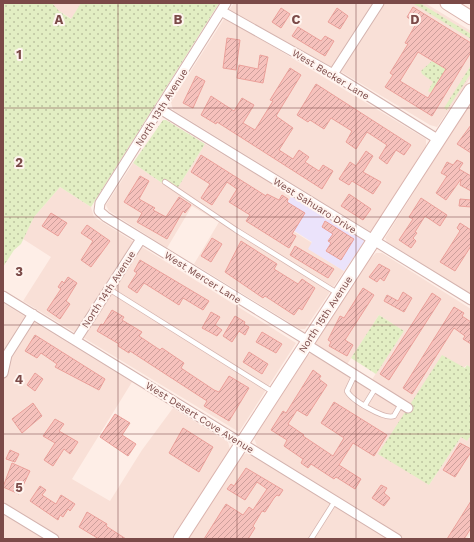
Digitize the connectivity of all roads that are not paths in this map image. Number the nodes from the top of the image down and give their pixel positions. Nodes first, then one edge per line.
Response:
1 (379, 3) edge
2 (447, 3) edge
3 (224, 7) edge
4 (471, 18) edge
5 (333, 74) junction
6 (471, 90) edge
7 (160, 109) junction
8 (438, 140) junction
9 (165, 182) dead end
10 (99, 211) joint
11 (141, 239) junction
12 (373, 241) junction
13 (108, 289) junction
14 (339, 294) junction
15 (3, 296) edge
16 (471, 300) edge
17 (33, 314) junction
18 (76, 340) junction
19 (307, 342) junction
20 (3, 373) edge
21 (355, 374) junction
22 (376, 387) junction
23 (275, 393) junction
24 (365, 405) junction
25 (405, 406) joint
26 (242, 443) junction
27 (335, 501) junction
28 (3, 508) edge
29 (54, 539) edge
30 (180, 539) edge
31 (311, 539) edge
32 (397, 539) edge

1 - 5 street
2 - 4 street
3 - 5 street, West Becker Lane
3 - 7 street, North 13th Avenue
5 - 8 street, West Becker Lane
6 - 8 street, North 15th Avenue
7 - 10 street, North 13th Avenue
7 - 12 street, West Sahuaro Drive
8 - 12 street, North 15th Avenue
9 - 14 lane
10 - 11 street, West Mercer Lane
11 - 13 street, North 14th Avenue
11 - 19 street, West Mercer Lane
12 - 14 street, North 15th Avenue
12 - 16 street, West Sahuaro Drive
13 - 18 street, North 14th Avenue
13 - 23 lane
14 - 19 street, North 15th Avenue
15 - 17 street, West Desert Cove Avenue
17 - 18 street, West Desert Cove Avenue
17 - 20 street
18 - 26 street, West Desert Cove Avenue
19 - 21 street, West Mercer Lane
19 - 23 street, North 15th Avenue
21 - 22 street, West Mercer Lane
21 - 24 lane
22 - 24 lane
22 - 25 street, West Mercer Lane
23 - 26 street, North 15th Avenue
24 - 25 lane
26 - 27 street, West Desert Cove Avenue
26 - 30 street, North 15th Avenue
27 - 31 lane
27 - 32 street, West Desert Cove Avenue
28 - 29 street

